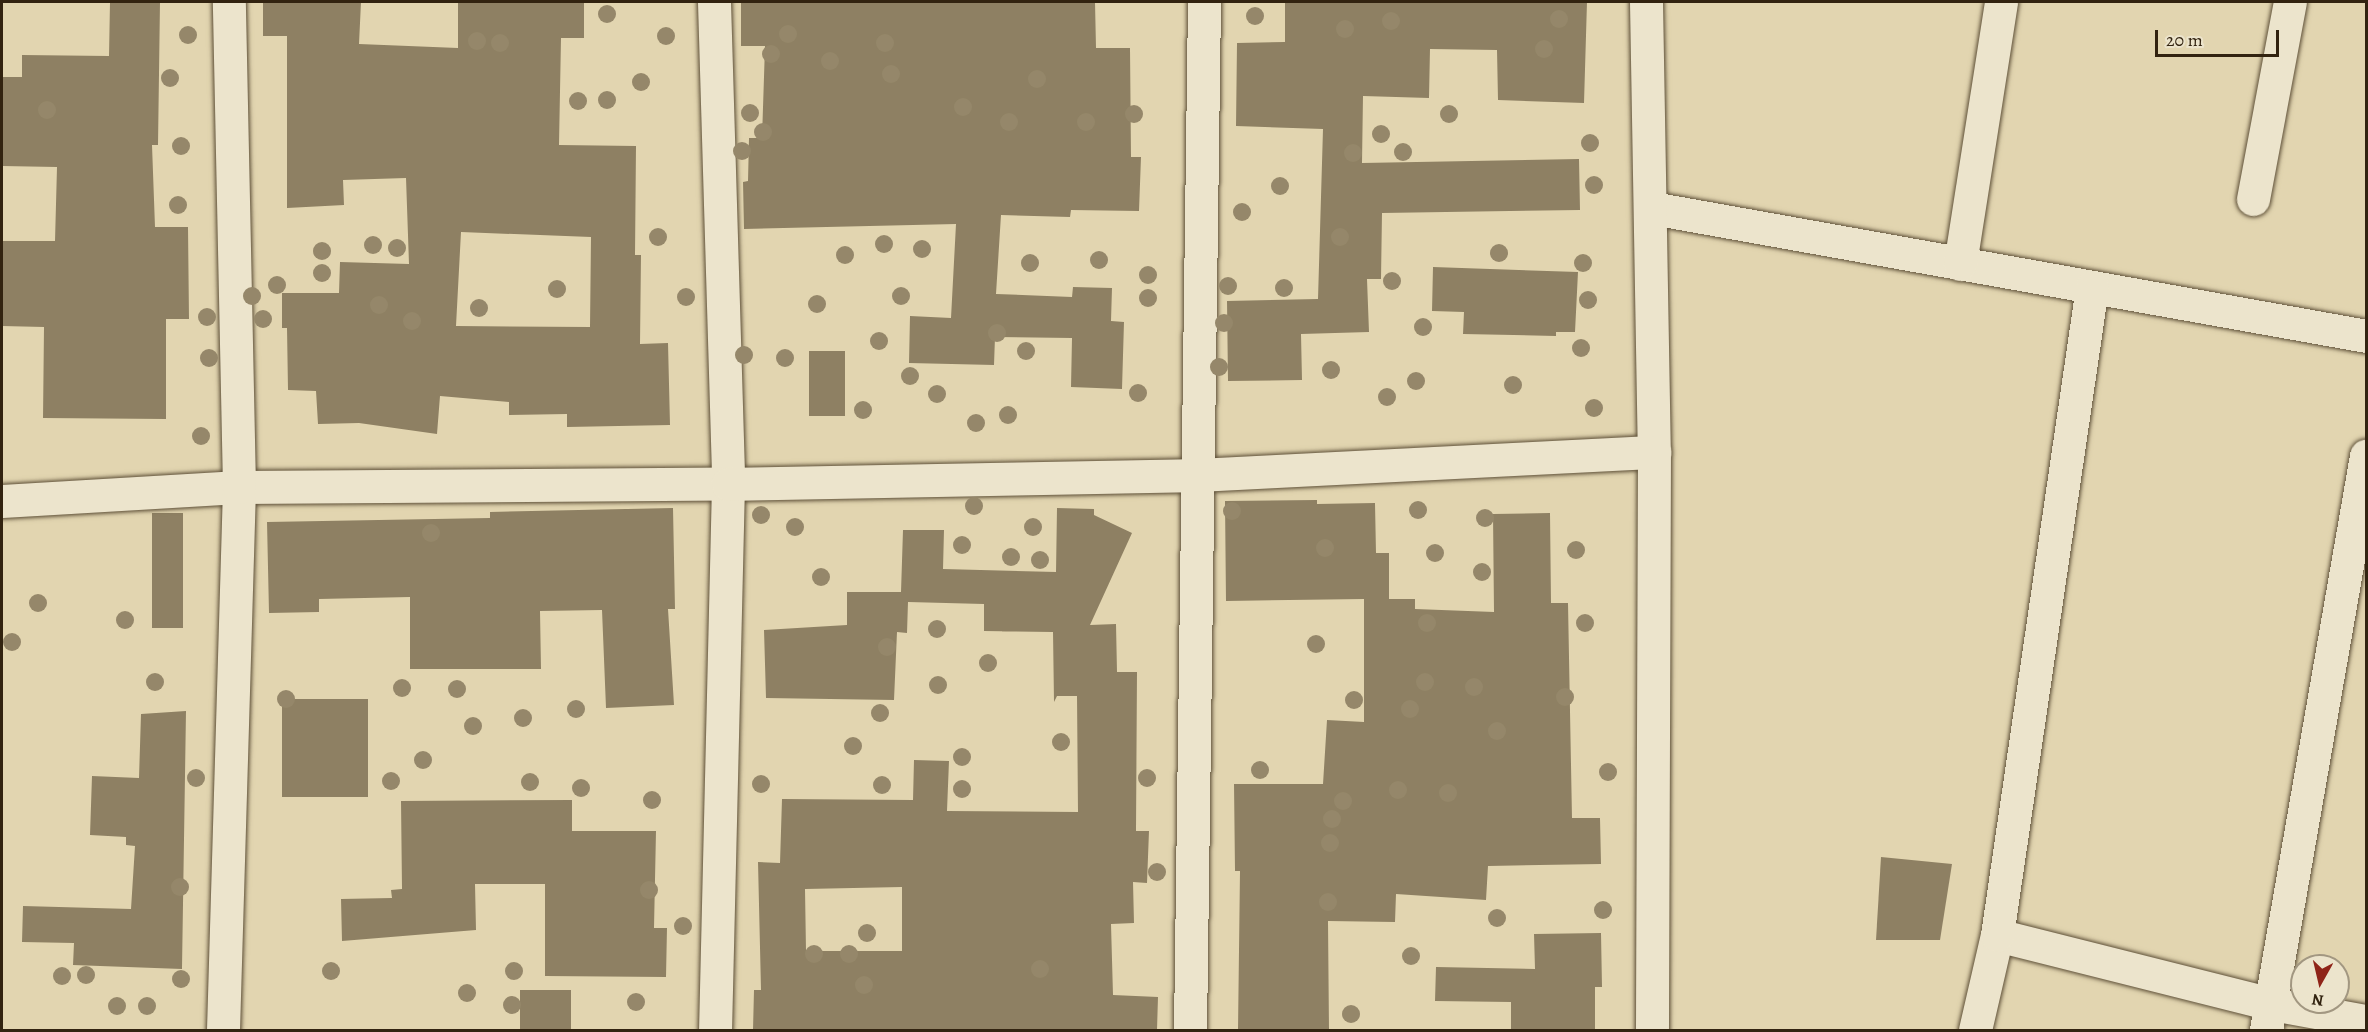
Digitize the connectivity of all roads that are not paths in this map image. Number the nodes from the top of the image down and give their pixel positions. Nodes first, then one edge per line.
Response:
1 (229, 2) edge
2 (714, 2) edge
3 (1204, 2) edge
4 (1646, 2) edge
5 (2001, 2) edge
6 (2290, 2) edge
7 (2253, 199) dead end
8 (1652, 208) junction
9 (1960, 264) junction
10 (2092, 287) junction
11 (2367, 336) edge
12 (1654, 452) junction
13 (2367, 456) edge
14 (1199, 475) junction
15 (728, 484) junction
16 (239, 487) junction
17 (2, 501) edge
18 (1997, 935) junction
19 (2269, 1017) edge
20 (2367, 1021) edge
21 (223, 1030) edge
22 (715, 1030) edge
23 (1190, 1030) edge
24 (1652, 1030) edge
25 (1975, 1030) edge

1 - 16 street
2 - 15 street
3 - 14 street
4 - 8 street
5 - 9 street
6 - 7 street
8 - 9 street
8 - 12 street
9 - 10 street
10 - 11 street
10 - 18 street
12 - 14 street
12 - 24 street
13 - 19 street
14 - 15 street
14 - 23 street
15 - 16 street
15 - 22 street
16 - 17 street
16 - 21 street
18 - 19 street
18 - 25 street
19 - 20 street

